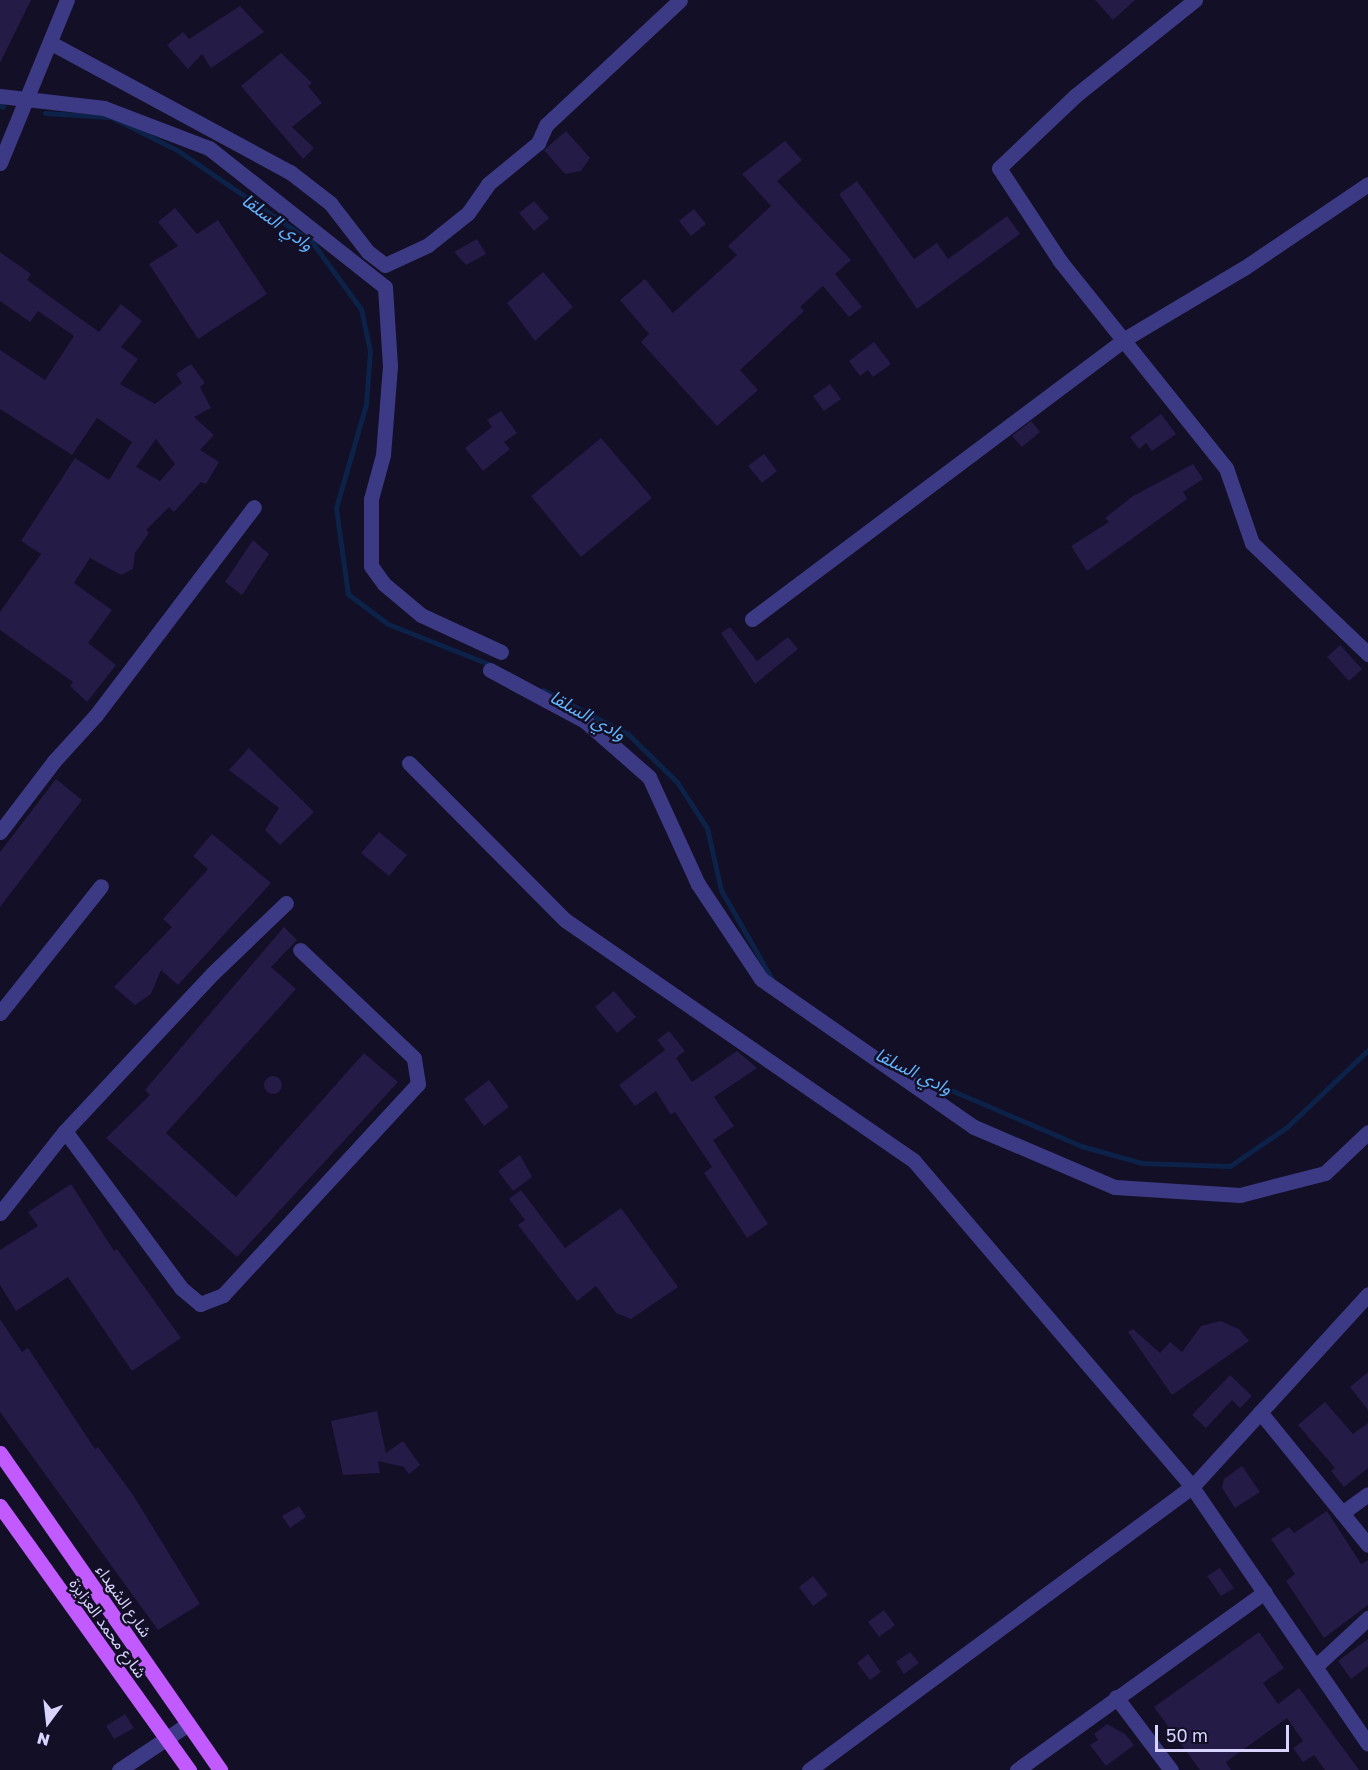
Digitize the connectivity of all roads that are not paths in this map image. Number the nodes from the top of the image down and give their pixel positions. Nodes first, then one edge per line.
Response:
1 (67, 0) edge
2 (680, 0) edge
3 (1195, 0) edge
4 (51, 44) junction
5 (0, 96) edge
6 (28, 101) junction
7 (0, 163) edge
8 (1368, 184) edge
9 (1123, 340) junction
10 (254, 507) dead end
11 (752, 619) dead end
12 (501, 652) dead end
13 (1368, 654) edge
14 (490, 670) dead end
15 (409, 763) dead end
16 (0, 832) edge
17 (101, 886) dead end
18 (286, 903) dead end
19 (300, 950) dead end
20 (0, 1013) edge
21 (65, 1131) junction
22 (1368, 1132) edge
23 (0, 1213) edge
24 (1368, 1294) edge
25 (1260, 1412) junction
26 (0, 1453) edge
27 (1192, 1486) junction
28 (1368, 1494) edge
29 (0, 1506) edge
30 (1342, 1513) junction
31 (1368, 1545) edge
32 (1265, 1592) junction
33 (1368, 1618) edge
34 (1316, 1666) junction
35 (1116, 1697) junction
36 (188, 1724) junction
37 (168, 1739) junction
38 (1368, 1744) edge
39 (1034, 1757) junction
40 (119, 1770) edge
41 (189, 1770) edge
42 (220, 1770) edge
43 (809, 1770) edge
44 (1017, 1770) edge
45 (1043, 1770) edge
46 (1171, 1770) edge

1 - 4 street
2 - 4 street
3 - 9 street
4 - 6 street
5 - 6 street
6 - 7 street
6 - 12 street
8 - 9 street
9 - 11 street
9 - 13 street
10 - 16 street
14 - 22 street
15 - 27 street
17 - 20 street
18 - 21 street
19 - 21 street
21 - 23 street
24 - 25 street
25 - 27 street
25 - 30 street
26 - 36 main road, شارع الشهداء
27 - 32 street
27 - 43 street
28 - 30 street
29 - 37 main road, شارع محمد العزايزة
30 - 31 street
32 - 34 street
32 - 35 street
33 - 34 street
34 - 38 street
35 - 39 street
35 - 46 street
36 - 37 street
36 - 42 main road, شارع الشهداء
37 - 40 street
37 - 41 main road, شارع محمد العزايزة
39 - 44 street
39 - 45 street

